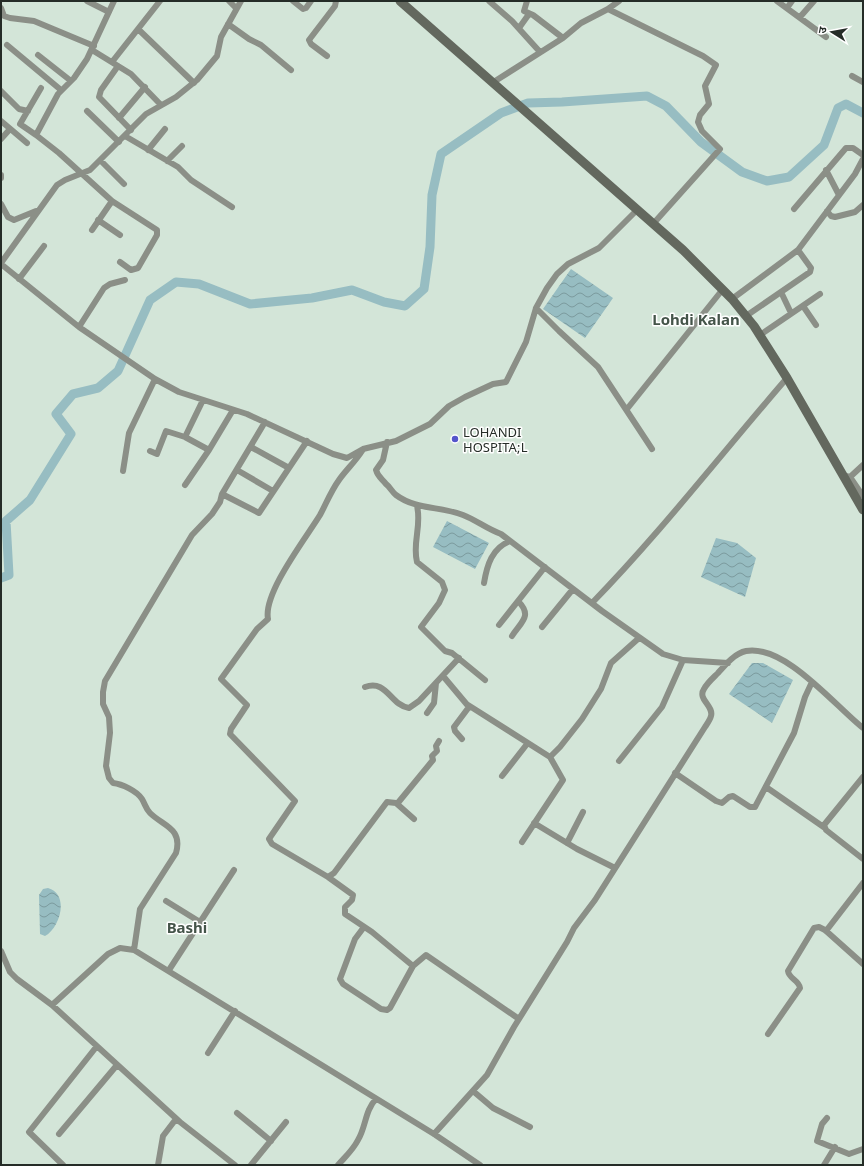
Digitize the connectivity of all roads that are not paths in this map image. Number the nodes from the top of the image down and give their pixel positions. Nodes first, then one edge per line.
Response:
1 (87, 1) edge
2 (114, 1) edge
3 (160, 1) edge
4 (229, 1) edge
5 (241, 1) edge
6 (293, 1) edge
7 (311, 1) edge
8 (336, 1) edge
9 (489, 1) edge
10 (527, 1) edge
11 (619, 1) edge
12 (777, 1) edge
13 (792, 1) edge
14 (814, 1) edge
15 (404, 3) edge
16 (1, 8) edge
17 (236, 8) junction
18 (787, 8) junction
19 (608, 9) junction
20 (109, 12) junction
21 (529, 14) junction
22 (800, 17) junction
23 (228, 24) junction
24 (519, 28) junction
25 (138, 29) junction
26 (826, 37) dead end
27 (563, 38) junction
28 (7, 45) dead end
29 (93, 48) junction
30 (540, 52) junction
31 (38, 55) dead end
32 (328, 56) dead end
33 (112, 62) junction
34 (118, 66) junction
35 (291, 70) dead end
36 (852, 76) dead end
37 (71, 81) junction
38 (863, 82) edge
39 (194, 83) junction
40 (492, 83) junction
41 (145, 87) junction
42 (41, 88) dead end
43 (61, 90) junction
44 (1, 91) edge
45 (161, 105) junction
46 (28, 111) junction
47 (86, 111) dead end
48 (118, 118) junction
49 (1, 121) edge
50 (20, 124) junction
51 (165, 129) dead end
52 (12, 130) junction
53 (131, 130) junction
54 (36, 135) junction
55 (125, 136) junction
56 (1, 139) edge
57 (119, 142) junction
58 (27, 143) dead end
59 (182, 146) dead end
60 (148, 150) junction
61 (863, 155) edge
62 (863, 159) edge
63 (100, 160) junction
64 (167, 161) junction
65 (826, 170) junction
66 (82, 174) junction
67 (124, 184) dead end
68 (839, 195) junction
69 (112, 201) junction
70 (1, 204) edge
71 (863, 205) edge
72 (232, 207) dead end
73 (38, 210) junction
74 (638, 210) junction
75 (794, 210) dead end
76 (827, 211) junction
77 (98, 220) junction
78 (653, 224) junction
79 (92, 230) dead end
80 (120, 235) dead end
81 (44, 246) dead end
82 (798, 250) junction
83 (120, 262) dead end
84 (1, 264) edge
85 (19, 279) junction
86 (125, 280) dead end
87 (723, 289) junction
88 (781, 292) junction
89 (820, 294) dead end
90 (732, 299) junction
91 (803, 306) junction
92 (536, 308) junction
93 (791, 314) junction
94 (746, 316) junction
95 (816, 324) dead end
96 (79, 327) junction
97 (760, 335) junction
98 (787, 378) junction
99 (155, 379) junction
100 (204, 400) junction
101 (627, 409) junction
102 (233, 410) junction
103 (265, 422) junction
104 (185, 437) junction
105 (307, 441) junction
106 (387, 442) junction
107 (251, 447) junction
108 (362, 449) junction
109 (652, 449) dead end
110 (209, 450) junction
111 (150, 451) dead end
112 (863, 466) edge
113 (289, 468) junction
114 (237, 470) junction
115 (124, 471) dead end
116 (846, 476) junction
117 (185, 485) dead end
118 (273, 491) junction
119 (222, 494) junction
120 (863, 496) edge
121 (417, 506) junction
122 (863, 510) edge
123 (510, 541) junction
124 (545, 567) junction
125 (484, 583) dead end
126 (573, 589) junction
127 (518, 601) junction
128 (592, 603) junction
129 (499, 625) dead end
130 (542, 627) dead end
131 (512, 636) dead end
132 (639, 638) junction
133 (459, 658) junction
134 (683, 660) junction
135 (728, 662) junction
136 (443, 676) junction
137 (485, 680) dead end
138 (812, 682) junction
139 (436, 683) junction
140 (364, 688) dead end
141 (468, 705) junction
142 (427, 713) dead end
143 (863, 728) edge
144 (462, 739) dead end
145 (439, 741) dead end
146 (527, 744) junction
147 (550, 757) junction
148 (620, 761) dead end
149 (675, 773) junction
150 (502, 776) dead end
151 (863, 777) edge
152 (766, 787) junction
153 (397, 804) junction
154 (583, 812) dead end
155 (414, 819) dead end
156 (534, 823) junction
157 (825, 828) junction
158 (522, 842) dead end
159 (567, 843) junction
160 (863, 859) edge
161 (615, 868) junction
162 (234, 870) dead end
163 (328, 876) junction
164 (863, 883) edge
165 (166, 901) dead end
166 (200, 922) junction
167 (364, 927) junction
168 (826, 931) junction
169 (134, 950) junction
170 (1, 952) edge
171 (863, 964) edge
172 (413, 966) junction
173 (169, 970) junction
174 (52, 1005) junction
175 (235, 1011) junction
176 (518, 1019) junction
177 (768, 1034) dead end
178 (97, 1046) junction
179 (208, 1053) dead end
180 (116, 1064) junction
181 (473, 1091) junction
182 (376, 1099) junction
183 (237, 1112) dead end
184 (827, 1118) dead end
185 (176, 1119) junction
186 (286, 1122) dead end
187 (530, 1127) dead end
188 (59, 1134) dead end
189 (434, 1134) junction
190 (271, 1141) junction
191 (835, 1147) junction
192 (863, 1149) edge
193 (63, 1165) edge
194 (158, 1165) edge
195 (235, 1165) edge
196 (251, 1165) edge
197 (338, 1165) edge
198 (480, 1165) edge
199 (824, 1165) edge

1 - 20 street
2 - 20 street
3 - 25 street
4 - 17 street
5 - 17 street
6 - 7 street
8 - 32 street
9 - 24 street
10 - 21 street
11 - 19 street
12 - 18 street
13 - 18 street
14 - 22 street
15 - 40 street
16 - 29 street
17 - 23 street
18 - 22 street
19 - 27 street
19 - 78 street
20 - 29 street
21 - 24 street
21 - 27 street
22 - 26 street
23 - 35 street
23 - 39 street
24 - 30 street
25 - 33 street
25 - 39 street
27 - 30 street
28 - 43 street
29 - 33 street
29 - 37 street
30 - 40 street
31 - 37 street
33 - 34 street
34 - 41 street
34 - 48 street
36 - 38 street
37 - 43 street
39 - 45 street
40 - 74 street
41 - 45 street
41 - 48 street
42 - 46 street
43 - 54 street
44 - 46 street
45 - 53 street
46 - 50 street
47 - 57 street
48 - 53 street
49 - 52 street
50 - 52 street
50 - 54 street
51 - 60 street
52 - 56 street
52 - 58 street
53 - 55 street
54 - 66 street
55 - 57 street
55 - 60 street
57 - 63 street
59 - 64 street
60 - 64 street
61 - 65 street
62 - 68 street
63 - 66 street
63 - 67 street
64 - 72 street
65 - 68 street
65 - 75 street
66 - 69 street
66 - 73 street
68 - 76 street
69 - 77 street
69 - 83 street
70 - 73 street
71 - 76 street
73 - 84 street
74 - 78 street
74 - 92 street
76 - 82 street
77 - 79 street
77 - 80 street
78 - 87 street
81 - 85 street
82 - 88 street
82 - 90 street
84 - 85 street
85 - 96 street
86 - 96 street
87 - 90 street
87 - 101 street
88 - 93 street
88 - 94 street
89 - 91 street
90 - 94 street
91 - 93 street
91 - 95 street
92 - 101 street
92 - 106 street
93 - 97 street
94 - 97 street
96 - 99 street
97 - 98 street
98 - 116 street
98 - 128 street
99 - 100 street
99 - 115 street
100 - 102 street
100 - 104 street
101 - 109 street
102 - 103 street
102 - 110 street
103 - 105 street
103 - 107 street
104 - 110 street
104 - 111 street
105 - 108 street
105 - 113 street
106 - 108 street
106 - 121 street
107 - 113 street
107 - 114 street
108 - 163 street
110 - 117 street
112 - 116 street
113 - 118 street
114 - 118 street
114 - 119 street
116 - 120 street
116 - 122 street
118 - 119 street
119 - 169 street
121 - 123 street
121 - 133 street
123 - 124 street
123 - 125 street
124 - 126 street
124 - 127 street
126 - 128 street
126 - 130 street
127 - 129 street
127 - 131 street
128 - 132 street
132 - 134 street
132 - 147 street
133 - 136 street
133 - 137 street
134 - 135 street
134 - 148 street
135 - 138 street
135 - 149 street
136 - 139 street
136 - 141 street
138 - 143 street
138 - 152 street
139 - 140 street
139 - 142 street
141 - 144 street
141 - 146 street
145 - 153 street
146 - 147 street
146 - 150 street
147 - 156 street
149 - 152 street
149 - 161 street
151 - 157 street
152 - 157 street
153 - 155 street
153 - 163 street
154 - 159 street
156 - 158 street
156 - 159 street
157 - 160 street
159 - 161 street
161 - 176 street
162 - 166 street
163 - 167 street
164 - 168 street
165 - 166 street
166 - 173 street
167 - 172 street
167 - 172 street
168 - 171 street
168 - 177 street
169 - 173 street
169 - 174 street
170 - 174 street
172 - 176 street
173 - 175 street
174 - 178 street
175 - 179 street
175 - 182 street
176 - 181 street
178 - 180 street
178 - 193 street
180 - 185 street
180 - 188 street
181 - 187 street
181 - 189 street
182 - 189 street
182 - 197 street
183 - 190 street
184 - 191 street
185 - 194 street
185 - 195 street
186 - 190 street
189 - 198 street
190 - 196 street
191 - 192 street
191 - 199 street

